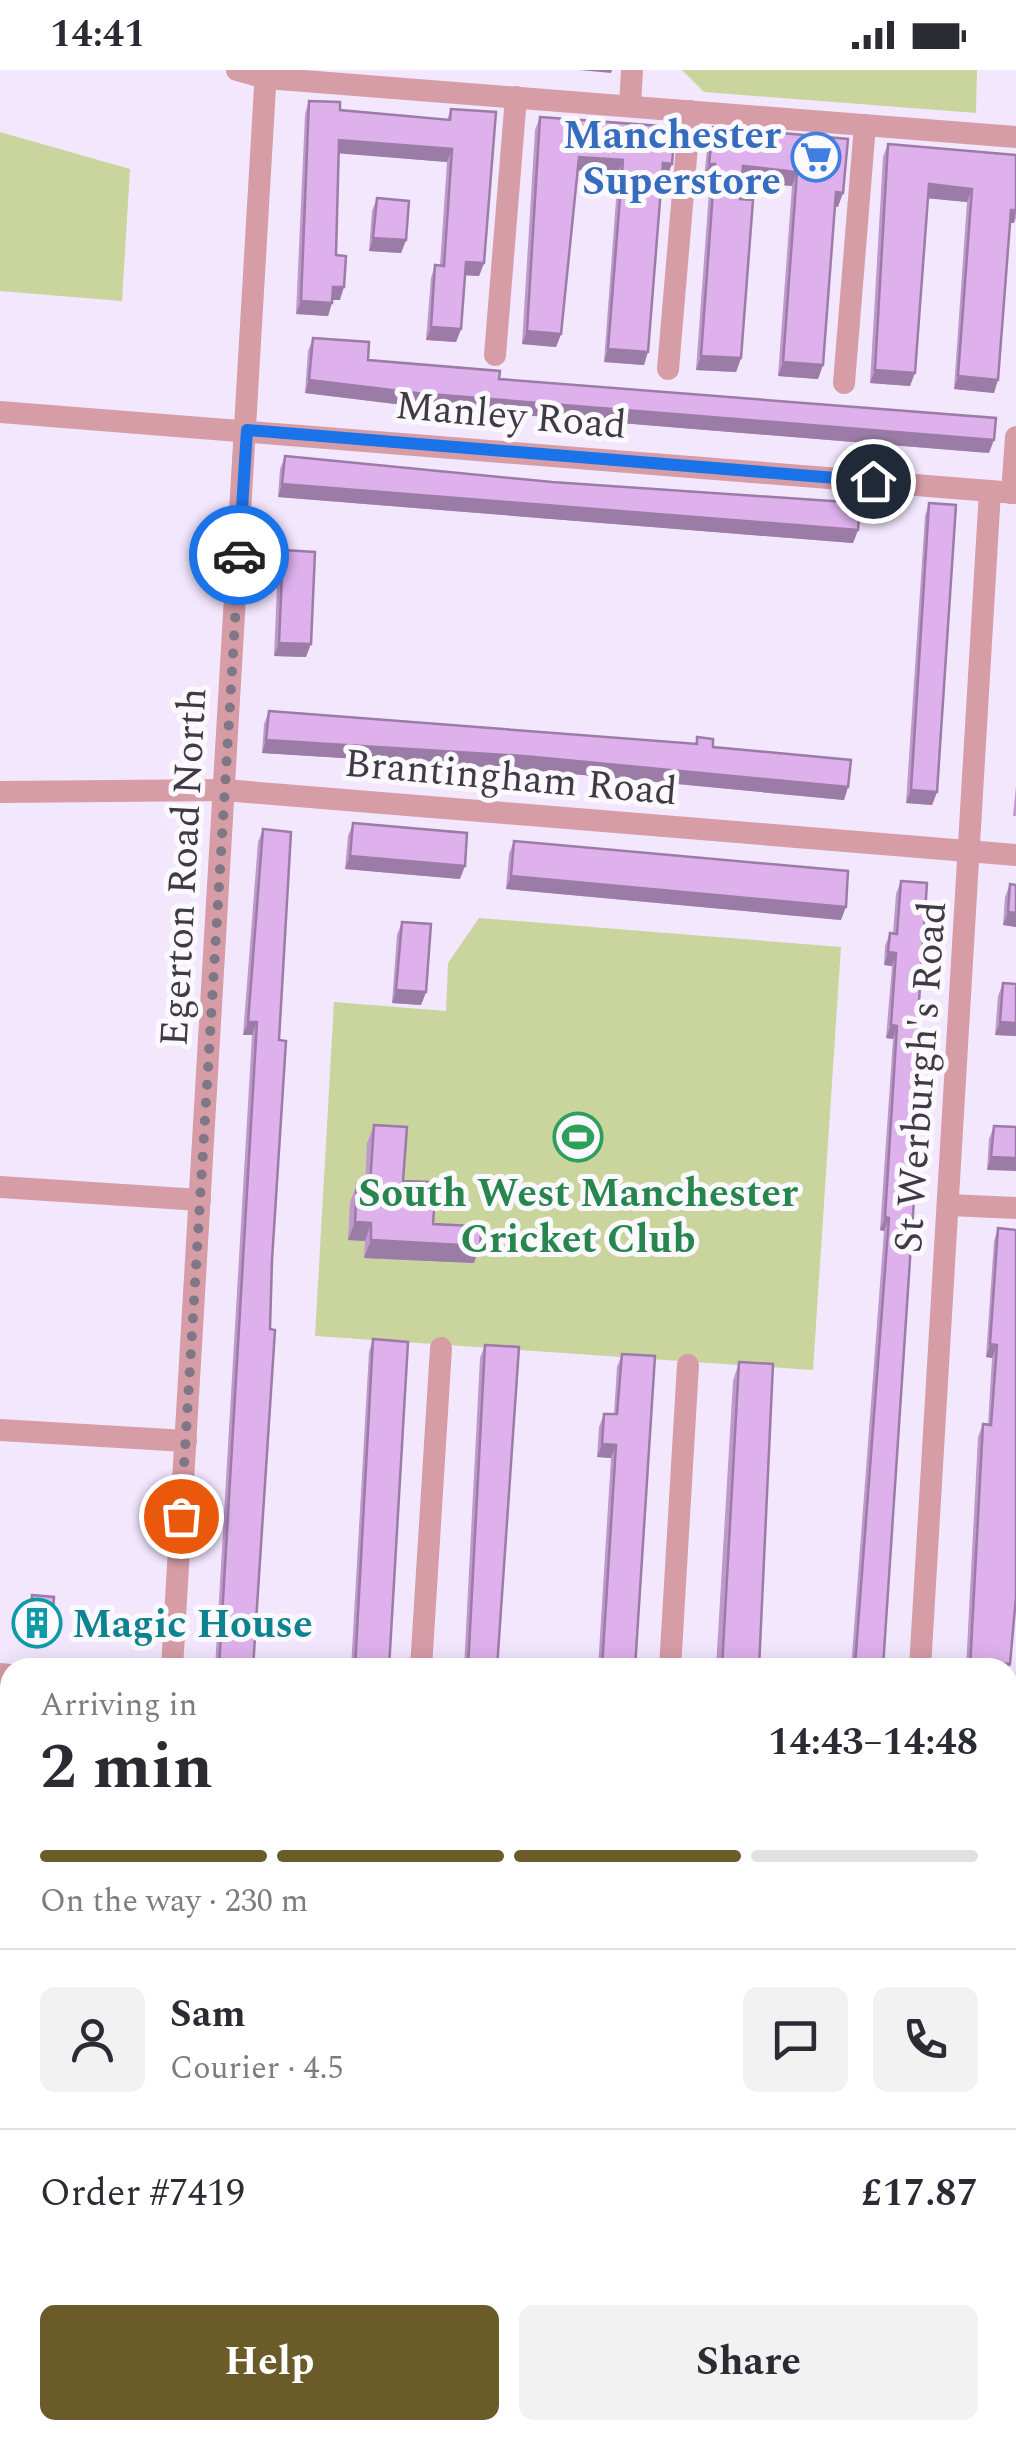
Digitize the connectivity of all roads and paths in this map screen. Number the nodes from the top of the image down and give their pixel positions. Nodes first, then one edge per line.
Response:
1 (236, 70) edge
2 (632, 70) edge
3 (266, 74) edge
4 (469, 82) edge
5 (516, 97) junction
6 (630, 106) junction
7 (690, 111) junction
8 (865, 125) junction
9 (1016, 137) edge
10 (494, 355) dead end
11 (668, 369) dead end
12 (844, 383) dead end
13 (0, 412) edge
14 (247, 430) junction
15 (1016, 437) edge
16 (1006, 492) edge
17 (224, 790) junction
18 (0, 792) edge
19 (971, 851) junction
20 (1016, 854) edge
21 (0, 1187) edge
22 (200, 1200) junction
23 (949, 1205) junction
24 (1016, 1208) edge
25 (442, 1348) dead end
26 (688, 1365) dead end
27 (0, 1430) edge
28 (186, 1440) junction
29 (173, 1658) edge
30 (422, 1658) edge
31 (671, 1658) edge
32 (921, 1658) edge

1 - 3 street
2 - 6 street
3 - 4 street
3 - 14 street, Egerton Road North
4 - 5 street
5 - 6 street
5 - 10 street
6 - 7 street
7 - 8 street
7 - 11 street
8 - 9 street
8 - 12 street
13 - 14 street, Manley Road
14 - 16 street, Manley Road
14 - 17 street, Egerton Road North
15 - 16 street, St Werburgh's Road
16 - 19 street, St Werburgh's Road
17 - 18 street, Brantingham Road
17 - 19 street, Brantingham Road
17 - 22 street, Egerton Road North
19 - 20 street, Brantingham Road
19 - 23 street, St Werburgh's Road
21 - 22 street
22 - 28 street, Egerton Road North
23 - 24 street
23 - 32 street, St Werburgh's Road
25 - 30 street
26 - 31 street
27 - 28 street
28 - 29 street, Egerton Road North

